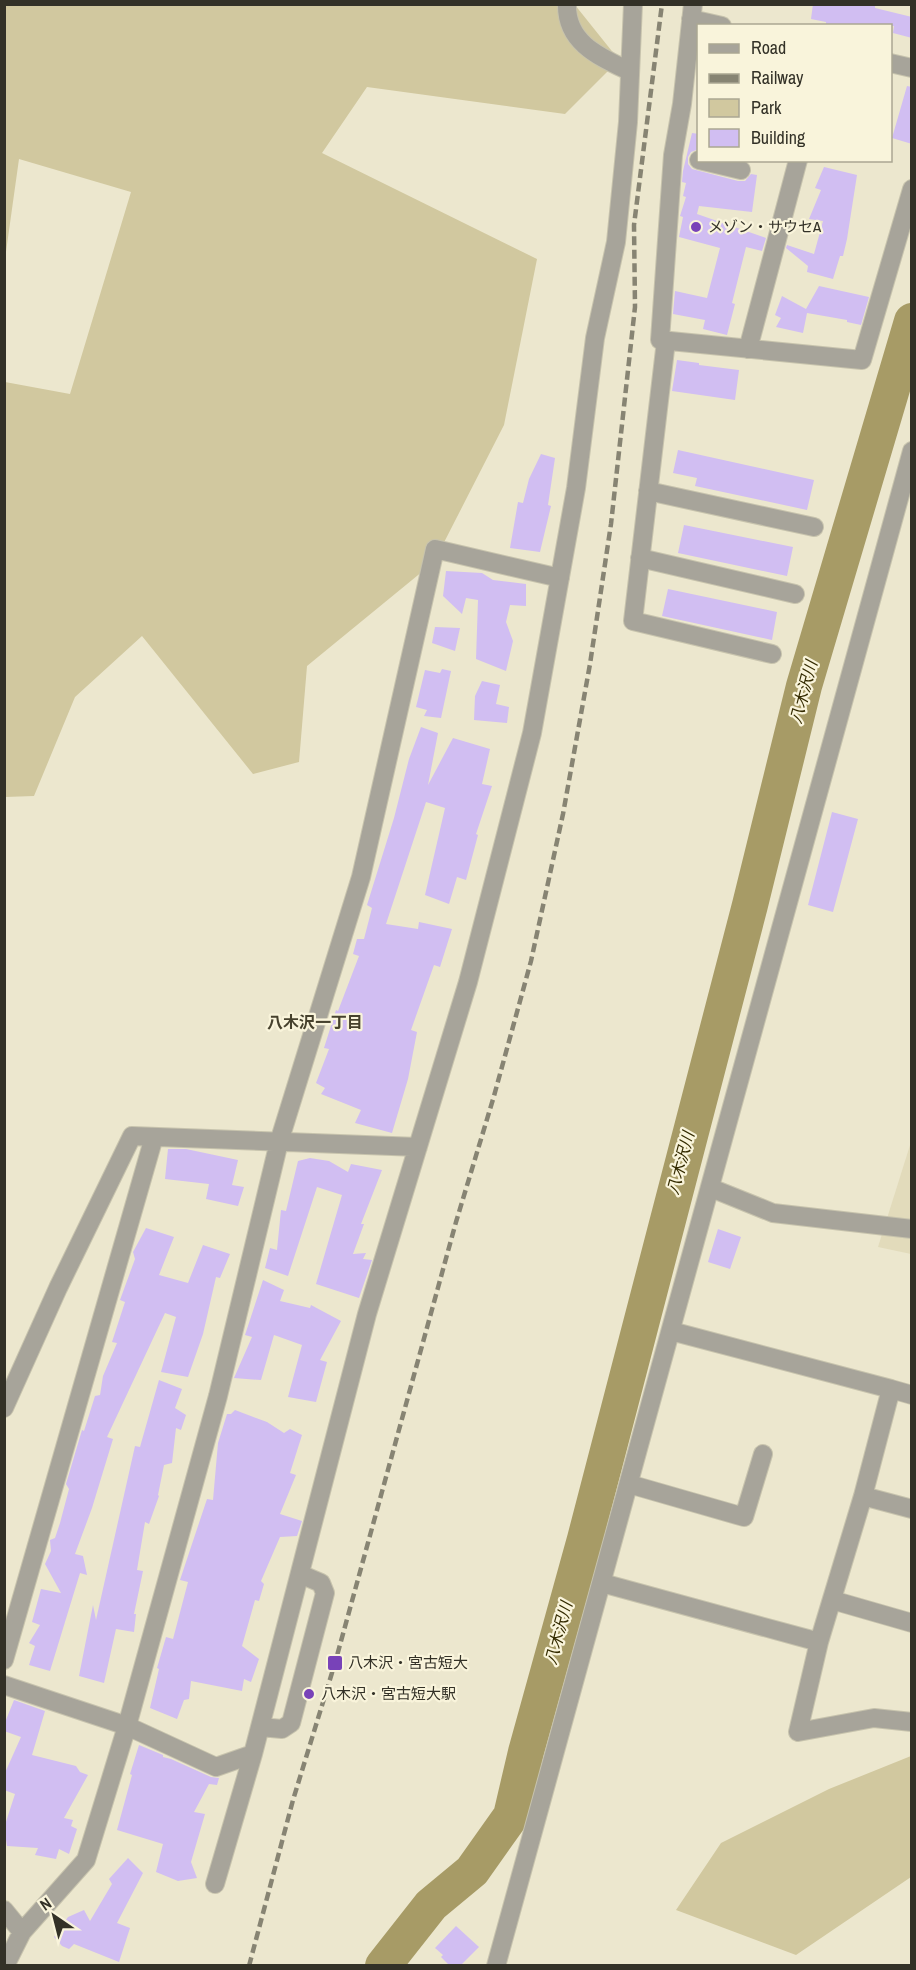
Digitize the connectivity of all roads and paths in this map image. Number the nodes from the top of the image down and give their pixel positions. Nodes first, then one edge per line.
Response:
1 (567, 4) edge
2 (633, 4) edge
3 (692, 12) edge
4 (718, 24) edge
5 (892, 63) edge
6 (912, 68) edge
7 (629, 71) junction
8 (690, 106) edge
9 (673, 155) junction
10 (697, 160) edge
11 (707, 162) edge
12 (797, 162) edge
13 (741, 170) dead end
14 (912, 189) edge
15 (666, 341) junction
16 (748, 348) junction
17 (912, 451) edge
18 (648, 491) junction
19 (814, 527) dead end
20 (640, 558) junction
21 (560, 578) junction
22 (795, 594) dead end
23 (772, 654) dead end
24 (154, 1137) junction
25 (279, 1142) junction
26 (418, 1147) junction
27 (711, 1188) junction
28 (912, 1229) edge
29 (671, 1331) junction
30 (891, 1389) junction
31 (912, 1395) edge
32 (4, 1408) edge
33 (763, 1454) dead end
34 (629, 1484) junction
35 (863, 1496) junction
36 (912, 1509) edge
37 (300, 1574) junction
38 (602, 1582) junction
39 (832, 1600) junction
40 (912, 1623) edge
41 (819, 1642) junction
42 (4, 1660) edge
43 (4, 1684) edge
44 (910, 1718) edge
45 (127, 1726) junction
46 (260, 1727) junction
47 (253, 1754) junction
48 (215, 1884) dead end
49 (4, 1910) edge
50 (22, 1932) junction
51 (12, 1962) edge
52 (496, 1965) edge

1 - 7 street
2 - 7 street
3 - 4 street
3 - 8 street
5 - 6 street
7 - 21 street
8 - 9 street
9 - 10 street
9 - 15 street
11 - 13 street
12 - 16 street
14 - 16 street
15 - 16 street
15 - 18 street
17 - 27 street
18 - 19 street
18 - 20 street
20 - 22 street
20 - 23 street
21 - 25 street
21 - 26 street
24 - 25 street
24 - 32 street
24 - 42 street
25 - 26 street
25 - 45 street
26 - 37 street
27 - 28 street
27 - 29 street
29 - 30 street
29 - 34 street
30 - 31 street
30 - 35 street
33 - 34 street
34 - 38 street
35 - 36 street
35 - 39 street
37 - 46 street
37 - 46 street
38 - 41 street
38 - 52 street
39 - 40 street
39 - 41 street
41 - 44 street
43 - 45 street
45 - 47 street
45 - 50 street
46 - 47 street
47 - 48 street
49 - 50 street
50 - 51 street

